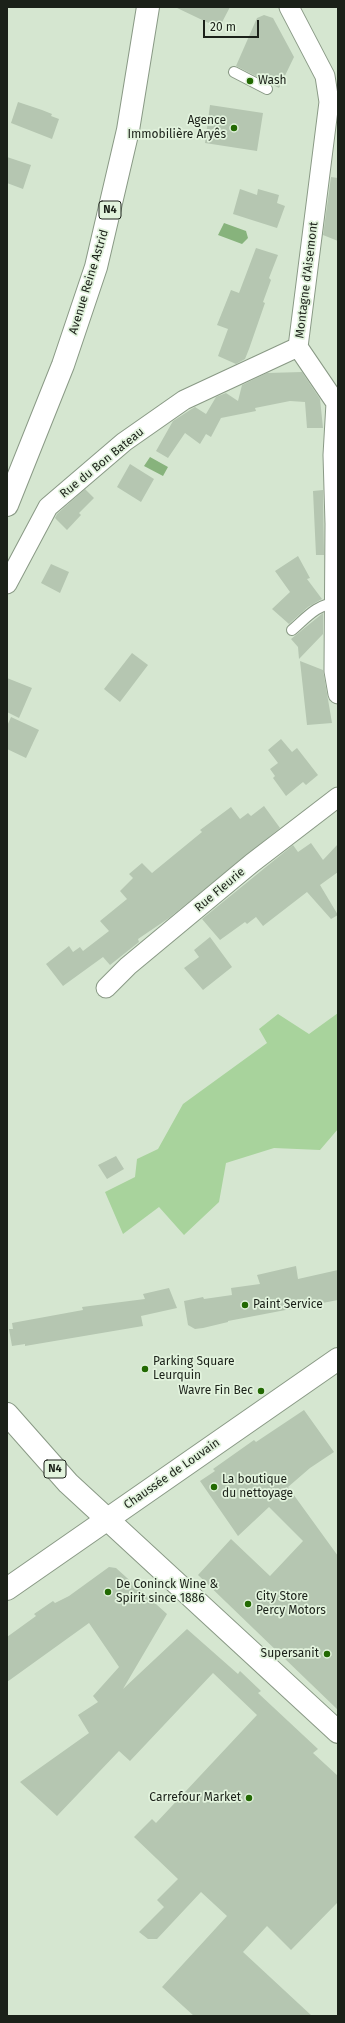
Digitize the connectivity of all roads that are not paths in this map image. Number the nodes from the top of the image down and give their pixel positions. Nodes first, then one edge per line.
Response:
1 (139, 7) edge
2 (148, 7) edge
3 (289, 7) edge
4 (141, 50) junction
5 (234, 72) dead end
6 (267, 89) dead end
7 (298, 347) junction
8 (337, 403) edge
9 (7, 505) edge
10 (7, 584) edge
11 (336, 603) junction
12 (292, 630) dead end
13 (338, 694) edge
14 (338, 796) edge
15 (106, 988) dead end
16 (338, 1360) edge
17 (7, 1414) edge
18 (108, 1520) junction
19 (7, 1589) edge
20 (338, 1732) edge

1 - 4 main road, Avenue Reine Astrid / N4
2 - 4 main road, Avenue Reine Astrid / N4
3 - 7 street, Montagne d'Aisemont
4 - 9 main road, Avenue Reine Astrid / N4
5 - 6 lane
7 - 8 street, Montagne d'Aisemont
7 - 10 street, Rue du Bon Bateau
8 - 11 street, Montagne d'Aisemont
11 - 12 lane
11 - 13 street, Montagne d'Aisemont
14 - 15 street, Rue Fleurie
16 - 18 main road, Chaussée de Louvain
17 - 18 main road, N4
18 - 19 main road, Chaussée de Louvain
18 - 20 main road, N4

